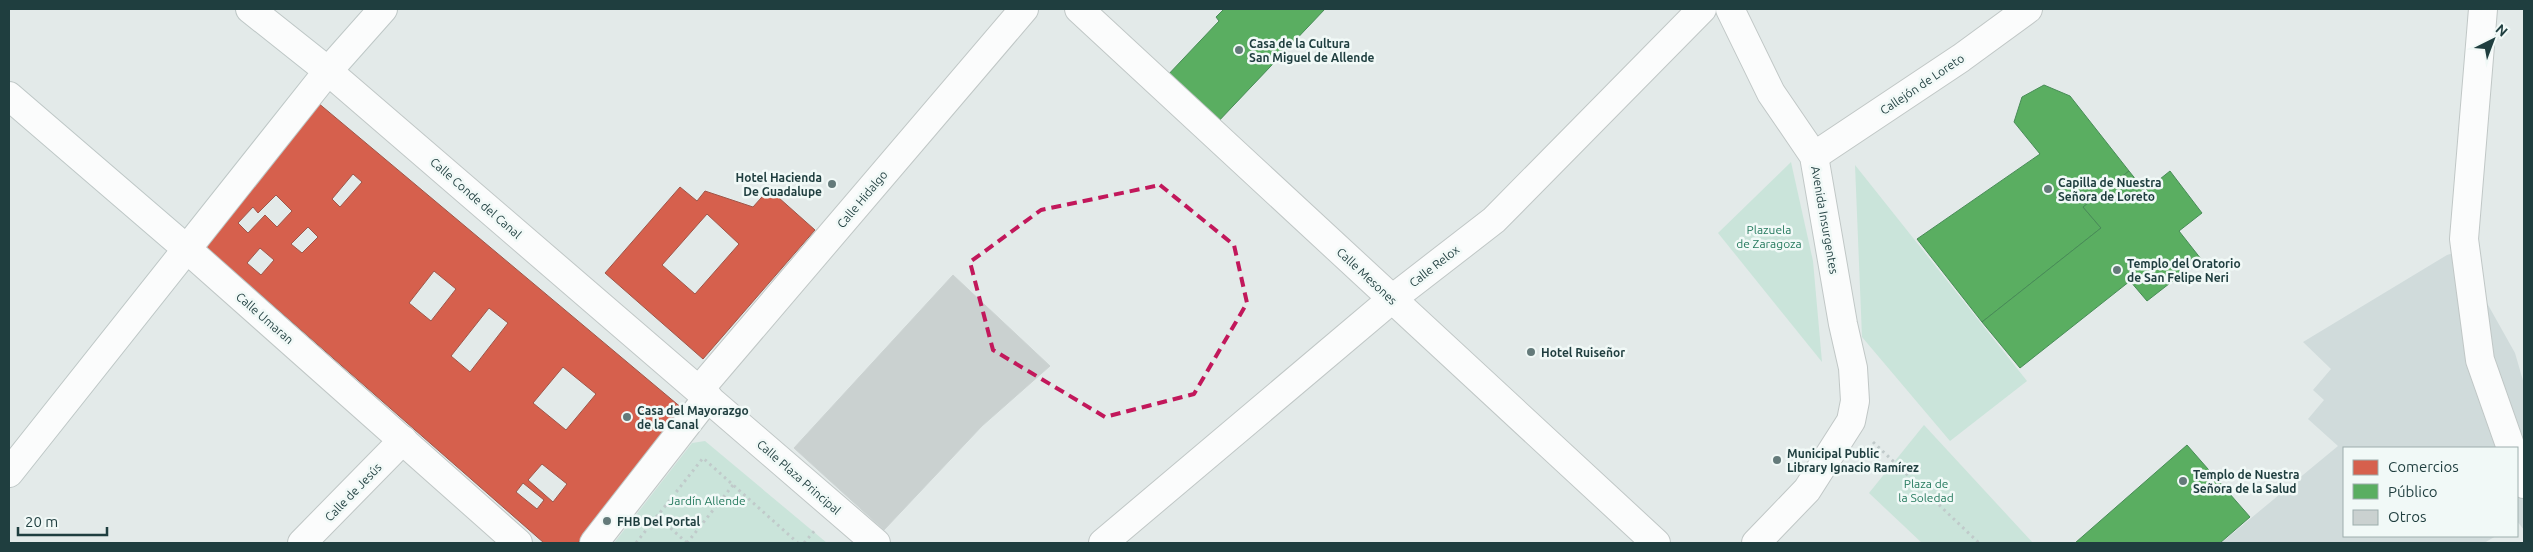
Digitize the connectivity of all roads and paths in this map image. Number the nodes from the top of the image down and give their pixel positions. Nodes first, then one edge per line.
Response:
1 (250, 9) edge
2 (383, 9) edge
3 (1024, 9) edge
4 (1079, 9) edge
5 (1702, 9) edge
6 (1730, 9) edge
7 (2028, 9) edge
8 (2483, 9) edge
9 (328, 71) junction
10 (9, 96) edge
11 (1814, 156) junction
12 (188, 250) junction
13 (1392, 299) junction
14 (704, 393) junction
15 (1852, 421) junction
16 (403, 440) junction
17 (2511, 447) edge
18 (2518, 466) edge
19 (9, 473) edge
20 (2524, 484) edge
21 (733, 485) junction
22 (657, 516) junction
23 (302, 543) edge
24 (518, 543) edge
25 (594, 543) edge
26 (636, 543) edge
27 (687, 543) edge
28 (798, 543) edge
29 (876, 543) edge
30 (1103, 543) edge
31 (1656, 543) edge
32 (1756, 543) edge
33 (1979, 543) edge

1 - 9 street, Calle Conde del Canal
2 - 9 street
3 - 14 street, Calle Hidalgo
4 - 13 street, Calle Mesones
5 - 13 street, Calle Relox
6 - 11 street, Avenida Insurgentes
7 - 11 street, Callejón de Loreto
8 - 17 street
9 - 12 street
9 - 14 street, Calle Conde del Canal
10 - 12 street, Calle Umaran
11 - 15 street, Avenida Insurgentes
12 - 16 street, Calle Umaran
12 - 19 street
13 - 30 street, Calle Relox
13 - 31 street, Calle Mesones
14 - 25 street, Calle Hidalgo
14 - 29 street, Calle Plaza Principal
15 - 32 street
15 - 33 path
16 - 23 street, Calle de Jesús
16 - 24 street, Calle Umaran
18 - 20 street
21 - 22 path
21 - 27 path
21 - 28 path
22 - 26 path
22 - 27 path

